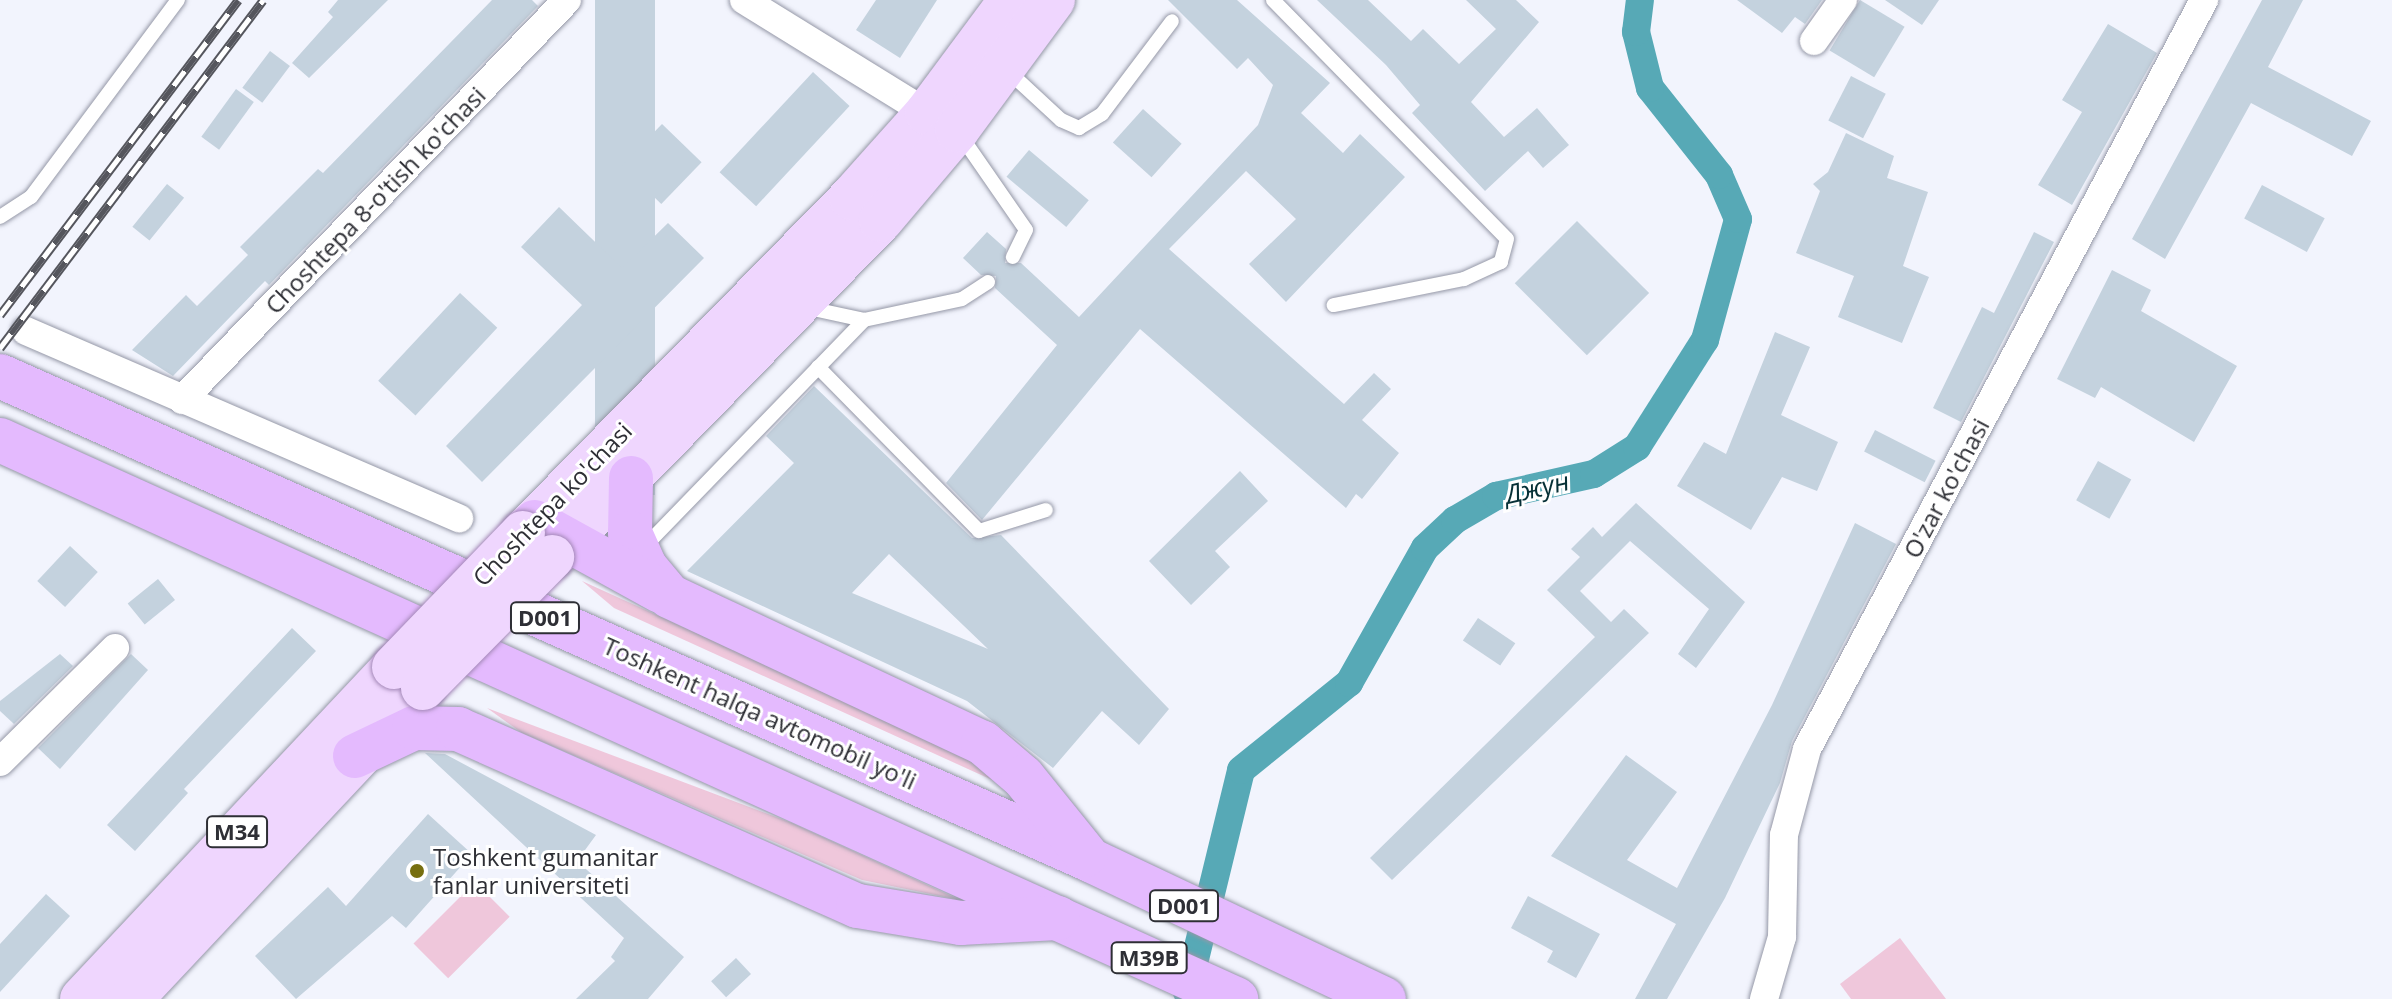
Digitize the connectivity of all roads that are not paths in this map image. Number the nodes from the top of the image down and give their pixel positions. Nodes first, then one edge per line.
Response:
1 (178, 0) edge
2 (567, 0) edge
3 (744, 0) edge
4 (1011, 0) edge
5 (1053, 0) edge
6 (1273, 0) edge
7 (1843, 0) edge
8 (2204, 0) edge
9 (1172, 21) dead end
10 (1814, 41) dead end
11 (1005, 68) junction
12 (942, 122) junction
13 (0, 217) edge
14 (1013, 257) dead end
15 (988, 282) dead end
16 (1334, 305) dead end
17 (800, 306) junction
18 (864, 320) junction
19 (26, 331) dead end
20 (818, 367) junction
21 (0, 376) edge
22 (182, 400) junction
23 (0, 440) edge
24 (631, 478) junction
25 (1046, 510) dead end
26 (459, 518) dead end
27 (544, 539) junction
28 (650, 541) dead end
29 (669, 596) junction
30 (115, 648) dead end
31 (408, 677) junction
32 (355, 756) junction
33 (0, 762) edge
34 (1090, 860) junction
35 (1063, 917) junction
36 (144, 990) edge
37 (82, 999) edge
38 (1236, 999) edge
39 (1384, 999) edge
40 (1764, 999) edge

1 - 13 lane
2 - 22 street, Choshtepa 8-o'tish ko'chasi
3 - 12 street
4 - 12 main road, Choshtepa ko'chasi
5 - 11 main road, Choshtepa ko'chasi
6 - 16 lane
7 - 10 street
8 - 40 street, O'zar ko'chasi
9 - 11 lane
11 - 12 main road, Choshtepa ko'chasi
12 - 14 lane
12 - 17 main road, Choshtepa ko'chasi
12 - 27 main road, Choshtepa ko'chasi
15 - 18 lane
17 - 18 lane
17 - 24 main road, Choshtepa ko'chasi
18 - 20 lane
19 - 22 street
20 - 25 lane
20 - 28 lane
21 - 34 highway, Toshkent halqa avtomobil yo'li / D001
22 - 26 street
23 - 35 highway, D001
24 - 27 main road, Choshtepa ko'chasi
24 - 29 highway
27 - 29 highway
27 - 31 main road, Choshtepa ko'chasi / M34, bridge
29 - 34 highway
30 - 33 street
31 - 32 main road, Choshtepa ko'chasi / M34
31 - 37 main road, Choshtepa ko'chasi / M34
32 - 35 highway
32 - 36 main road, Choshtepa ko'chasi / M34
34 - 39 highway, Toshkent halqa avtomobil yo'li / D001
35 - 38 highway, M39B

